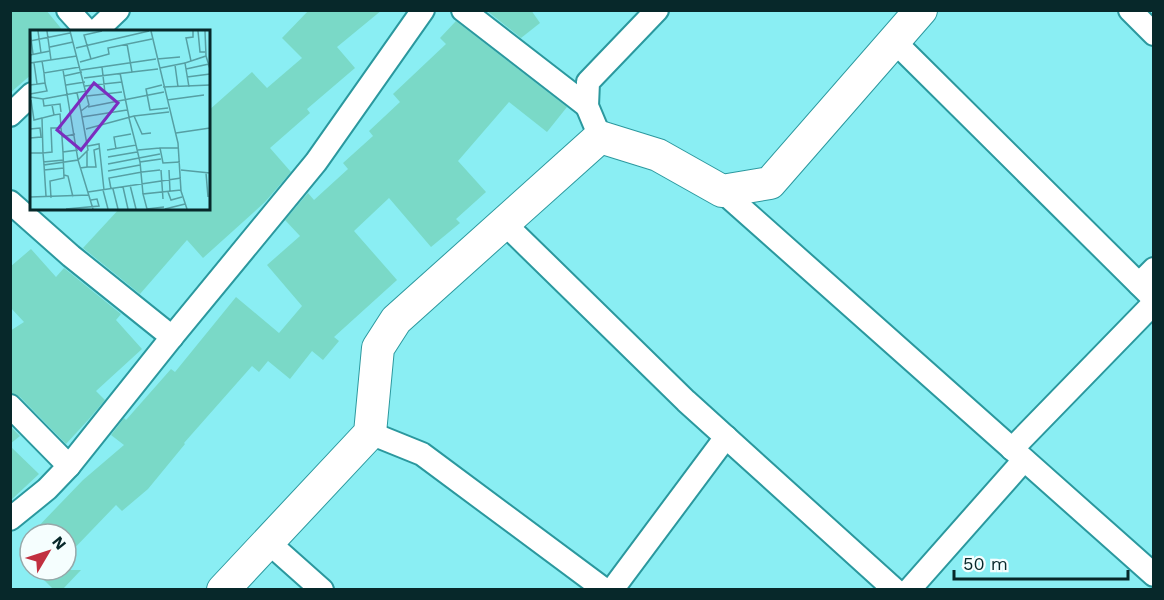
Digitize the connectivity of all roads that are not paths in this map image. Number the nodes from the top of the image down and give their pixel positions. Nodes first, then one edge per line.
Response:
1 (68, 10) edge
2 (118, 10) edge
3 (423, 10) edge
4 (464, 10) edge
5 (657, 10) edge
6 (921, 10) edge
7 (1130, 10) edge
8 (86, 30) edge
9 (97, 30) edge
10 (1154, 34) edge
11 (894, 41) junction
12 (30, 96) edge
13 (587, 106) junction
14 (10, 115) edge
15 (600, 137) junction
16 (722, 191) junction
17 (10, 202) edge
18 (504, 223) junction
19 (1150, 289) edge
20 (172, 337) junction
21 (10, 406) edge
22 (370, 433) junction
23 (726, 437) junction
24 (1018, 455) junction
25 (69, 466) junction
26 (10, 519) edge
27 (268, 542) junction
28 (1154, 575) edge
29 (224, 590) edge
30 (322, 590) edge
31 (605, 590) edge
32 (612, 590) edge
33 (895, 590) edge
34 (909, 590) edge

1 - 8 street
2 - 9 street
3 - 20 street
4 - 13 street
5 - 13 street
6 - 11 street
7 - 10 street
11 - 16 street
11 - 19 street
12 - 14 street
13 - 15 street
15 - 16 street
15 - 18 street
16 - 24 street
17 - 20 street
18 - 22 street
18 - 23 street
19 - 24 street
20 - 25 street
21 - 25 street
22 - 27 street
22 - 31 street
23 - 32 street
23 - 33 street
24 - 28 street
24 - 34 street
25 - 26 street
27 - 29 street
27 - 30 street

